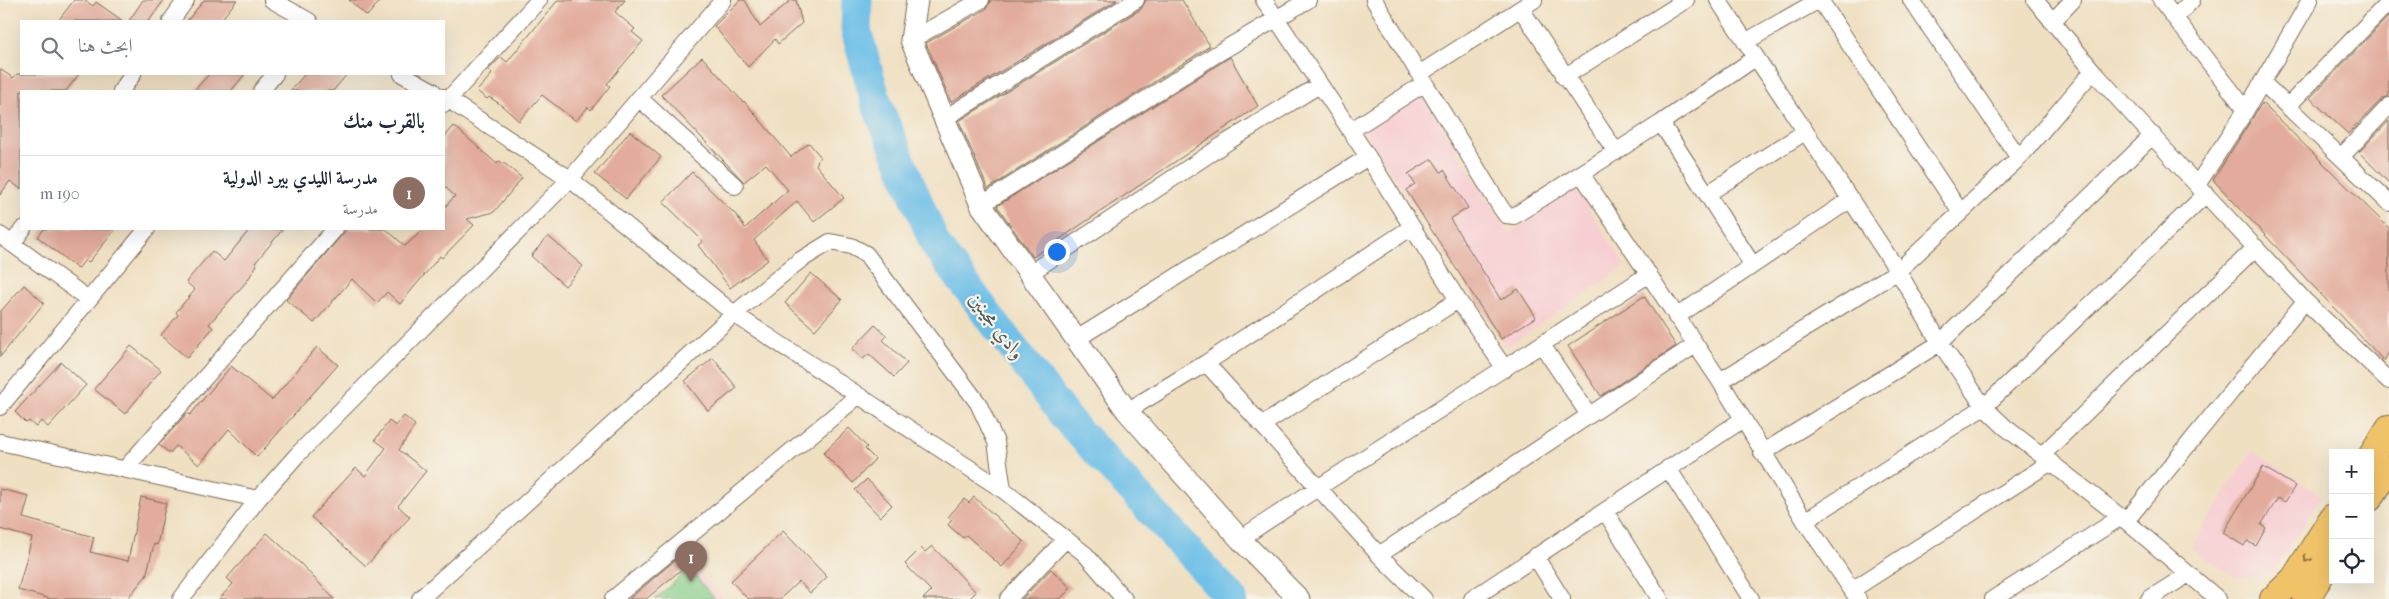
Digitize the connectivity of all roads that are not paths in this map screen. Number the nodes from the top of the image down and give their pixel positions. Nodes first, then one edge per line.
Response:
1 (186, 0) edge
2 (539, 0) edge
3 (723, 0) edge
4 (917, 0) edge
5 (980, 0) edge
6 (1136, 0) edge
7 (1264, 0) edge
8 (1308, 0) edge
9 (1686, 0) edge
10 (1718, 0) edge
11 (1819, 0) edge
12 (1910, 0) edge
13 (2035, 0) edge
14 (2073, 0) edge
15 (2161, 0) edge
16 (2192, 0) edge
17 (2310, 0) edge
18 (277, 1) edge
19 (1377, 1) edge
20 (1527, 4) edge
21 (2383, 6) edge
22 (2175, 18) junction
23 (172, 20) edge
24 (307, 20) edge
25 (1278, 20) junction
26 (2052, 22) junction
27 (911, 40) junction
28 (1745, 42) junction
29 (1755, 58) junction
30 (2093, 71) junction
31 (132, 75) edge
32 (274, 75) edge
33 (404, 75) edge
34 (1564, 77) junction
35 (1422, 79) junction
36 (2262, 82) junction
37 (1318, 85) junction
38 (122, 90) edge
39 (262, 90) edge
40 (431, 90) edge
41 (639, 98) junction
42 (445, 100) edge
43 (2288, 106) junction
44 (2389, 106) edge
45 (2246, 110) junction
46 (945, 118) junction
47 (1661, 123) junction
48 (1350, 131) junction
49 (1805, 132) junction
50 (2153, 135) junction
51 (1616, 152) junction
52 (1368, 157) junction
53 (2019, 158) junction
54 (2341, 158) junction
55 (1582, 175) junction
56 (570, 179) junction
57 (735, 186) dead end
58 (2201, 190) junction
59 (1707, 194) junction
60 (1850, 199) junction
61 (2389, 203) edge
62 (981, 205) junction
63 (1961, 214) junction
64 (1412, 227) junction
65 (21, 230) edge
66 (146, 230) edge
67 (334, 230) edge
68 (6, 239) edge
69 (2256, 247) junction
70 (1752, 264) junction
71 (1898, 271) junction
72 (1030, 273) junction
73 (1649, 274) junction
74 (88, 299) junction
75 (1458, 300) junction
76 (2305, 301) junction
77 (734, 314) junction
78 (1676, 316) junction
79 (1075, 340) junction
80 (1940, 343) junction
81 (1542, 345) junction
82 (1695, 345) junction
83 (1206, 363) junction
84 (1505, 369) junction
85 (1720, 381) junction
86 (2389, 381) edge
87 (858, 396) junction
88 (0, 407) edge
89 (1984, 407) junction
90 (1127, 411) junction
91 (1589, 415) junction
92 (1742, 420) junction
93 (1262, 425) junction
94 (2389, 428) edge
95 (0, 442) edge
96 (2374, 452) edge
97 (1762, 453) junction
98 (2047, 459) junction
99 (1668, 468) junction
100 (124, 469) junction
101 (2389, 469) edge
102 (1318, 487) junction
103 (1003, 490) junction
104 (2373, 494) edge
105 (258, 499) junction
106 (1605, 511) junction
107 (2124, 519) junction
108 (1805, 521) junction
109 (2329, 523) edge
110 (1240, 539) junction
111 (1065, 540) junction
112 (1379, 555) junction
113 (1535, 556) junction
114 (2329, 562) edge
115 (2188, 575) junction
116 (1855, 594) edge
117 (181, 599) edge
118 (420, 599) edge
119 (613, 599) edge
120 (1008, 599) edge
121 (1124, 599) edge
122 (1300, 599) edge
123 (1424, 599) edge
124 (1472, 599) edge
125 (1562, 599) edge
126 (1660, 599) edge
127 (1751, 599) edge
128 (1993, 599) edge
129 (2150, 599) edge
130 (2218, 599) edge
131 (2273, 599) edge
132 (2306, 599) edge

1 - 23 street
2 - 42 street
3 - 41 street
4 - 27 street
5 - 27 street
6 - 46 street
7 - 25 street
8 - 25 street
9 - 34 street
10 - 28 street
11 - 28 street
11 - 63 street
12 - 53 street
13 - 26 street
14 - 26 street
15 - 22 street
16 - 22 street
17 - 36 street
18 - 24 street
19 - 35 street
20 - 34 street
20 - 35 street
21 - 43 street
22 - 45 street
25 - 37 street
25 - 62 street
26 - 30 street
27 - 46 street
28 - 29 street
29 - 47 street
29 - 49 street
30 - 50 street
30 - 53 street
31 - 38 street
32 - 39 street
33 - 40 street
34 - 51 street
35 - 48 street
35 - 55 street
36 - 43 street
36 - 45 street
37 - 48 street
37 - 72 street
41 - 56 street
41 - 57 street
42 - 56 street
43 - 54 street
44 - 54 street
45 - 58 street
46 - 62 street
47 - 51 street
47 - 59 street
48 - 52 street
49 - 59 street
49 - 60 street
50 - 58 street
50 - 80 street
51 - 55 street
52 - 64 street
52 - 79 street
53 - 63 street
54 - 61 street
55 - 73 street
56 - 77 street
56 - 105 street
58 - 69 street
58 - 89 street
59 - 70 street
60 - 70 street
60 - 71 street
62 - 72 street
63 - 71 street
64 - 75 street
64 - 83 street
65 - 68 street
66 - 74 street
67 - 100 street
68 - 74 street
69 - 76 street
69 - 98 street
70 - 78 street
71 - 80 street
71 - 85 street
72 - 79 street
73 - 78 street
73 - 81 street
74 - 88 street
75 - 84 street
75 - 93 street
76 - 86 street
76 - 107 street
77 - 87 street
77 - 103 street
77 - 118 street
78 - 82 street
79 - 90 street
80 - 89 street
80 - 97 street
81 - 84 street
81 - 91 street
82 - 85 street
82 - 91 street
83 - 90 street
83 - 93 street
84 - 102 street
85 - 92 street
87 - 103 street
87 - 119 street
89 - 98 street
89 - 108 street
90 - 110 street
91 - 112 street
92 - 97 street
92 - 99 street
93 - 102 street
94 - 96 main road
95 - 100 street
97 - 108 street
98 - 107 street
98 - 116 street
99 - 106 street
99 - 127 street
100 - 105 street
101 - 104 main road
102 - 110 street
102 - 112 street
103 - 111 street
105 - 117 street
106 - 113 street
106 - 126 street
107 - 115 street
107 - 128 street
108 - 116 street
109 -> 131 main road
110 - 122 street
111 - 120 street
111 - 121 street
112 - 123 street
113 - 124 street
113 - 125 street
114 - 132 main road
115 - 129 street
115 - 130 street

